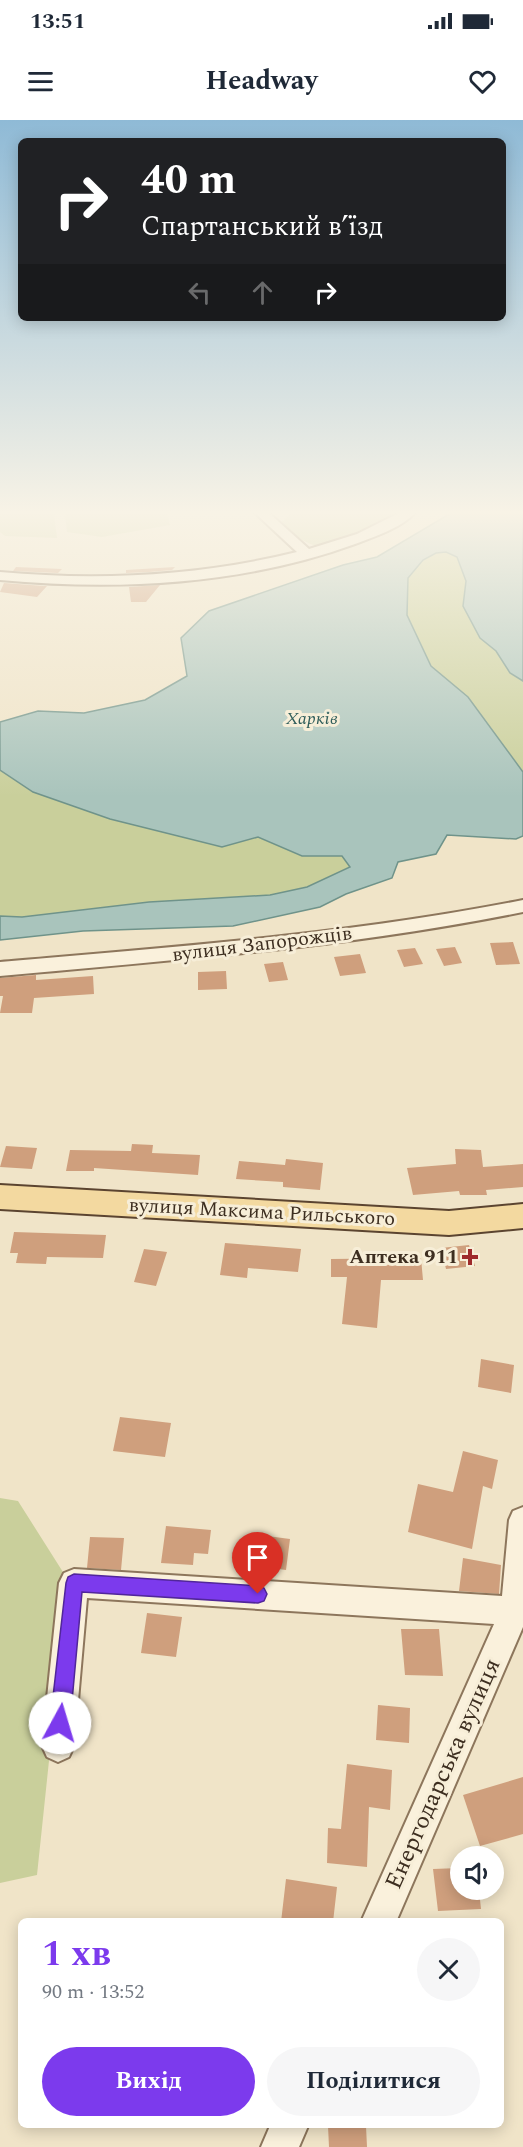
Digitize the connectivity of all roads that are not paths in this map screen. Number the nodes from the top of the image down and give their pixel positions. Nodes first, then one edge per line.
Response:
1 (523, 906) edge
2 (0, 969) edge
3 (0, 1197) edge
4 (523, 1216) edge
5 (523, 1520) edge
6 (515, 1611) junction
7 (58, 1746) dead end
8 (380, 1918) edge
9 (288, 2128) edge
10 (280, 2147) edge

1 - 2 street, вулиця Запорожців
3 - 4 main road, вулиця Максима Рильського
5 - 6 street, Енергодарська вулиця
6 - 7 street
6 - 8 street, Енергодарська вулиця
9 - 10 street

